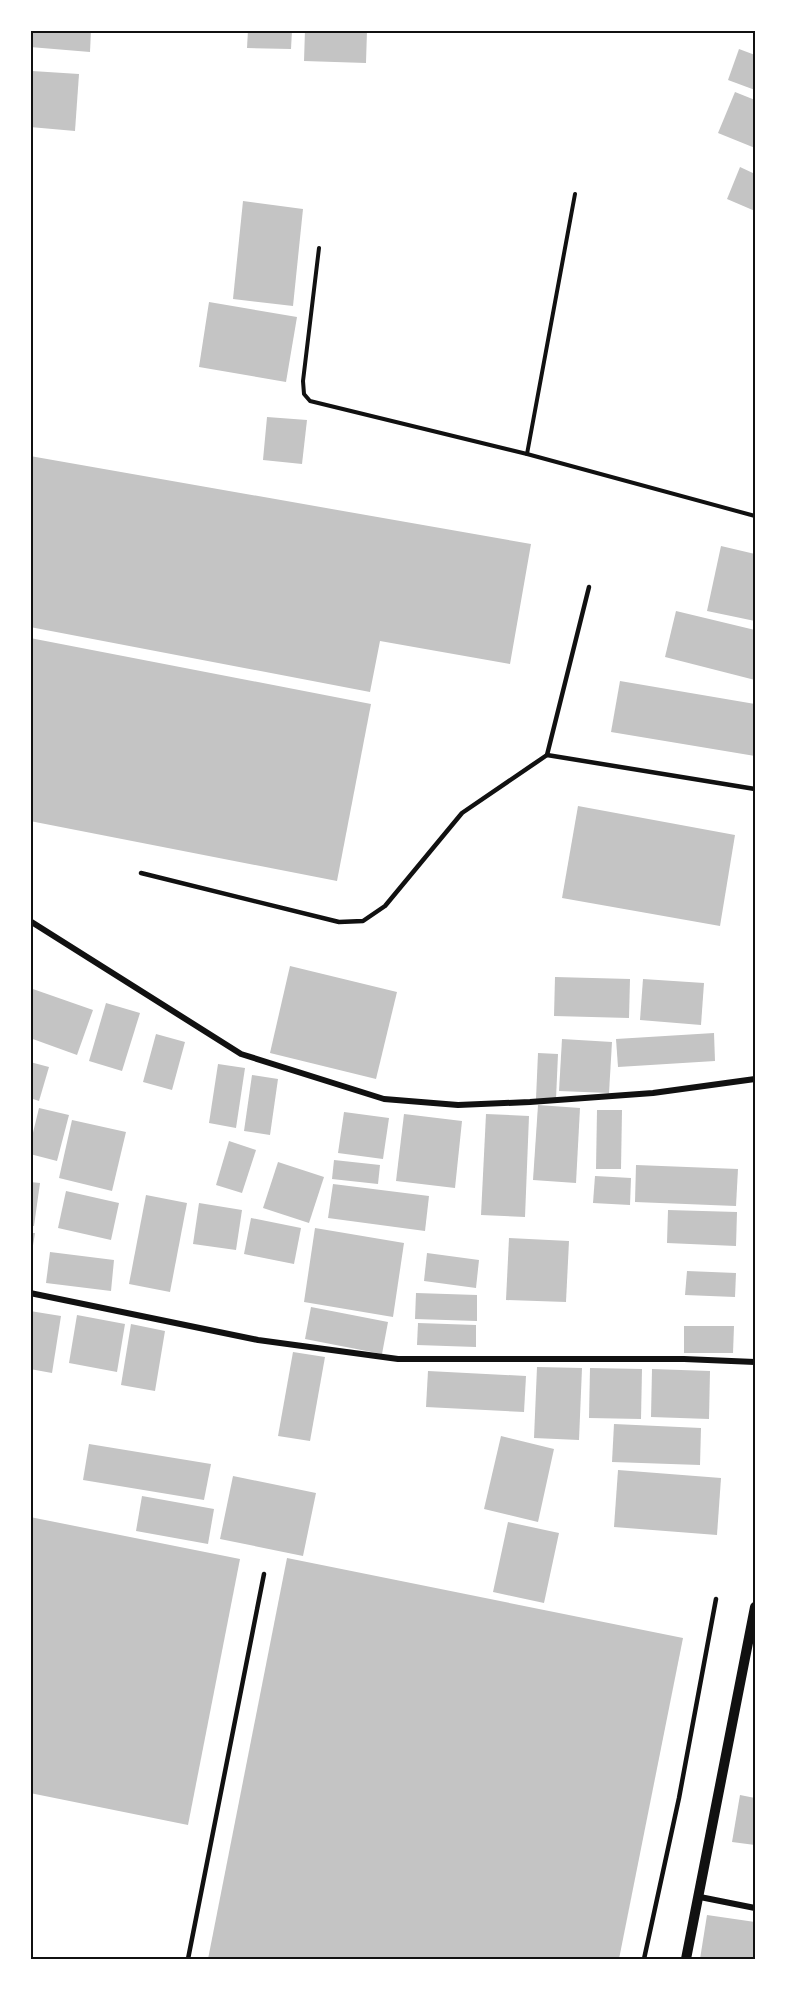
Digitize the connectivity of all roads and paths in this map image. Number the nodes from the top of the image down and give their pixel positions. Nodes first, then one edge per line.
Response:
1 (575, 194) dead end
2 (319, 248) dead end
3 (527, 454) junction
4 (755, 516) edge
5 (589, 587) dead end
6 (548, 755) junction
7 (755, 789) edge
8 (141, 873) dead end
9 (30, 921) edge
10 (755, 1079) edge
11 (30, 1293) edge
12 (755, 1362) edge
13 (264, 1574) dead end
14 (716, 1599) dead end
15 (755, 1607) edge
16 (700, 1897) junction
17 (755, 1908) edge
18 (188, 1959) edge
19 (644, 1959) edge
20 (687, 1959) edge

1 - 3 path
2 - 3 path
3 - 4 path
5 - 6 lane
6 - 7 lane
6 - 8 lane
9 - 10 street
11 - 12 street
13 - 18 lane
14 - 19 lane
15 - 16 street
16 - 17 street
16 - 20 street

